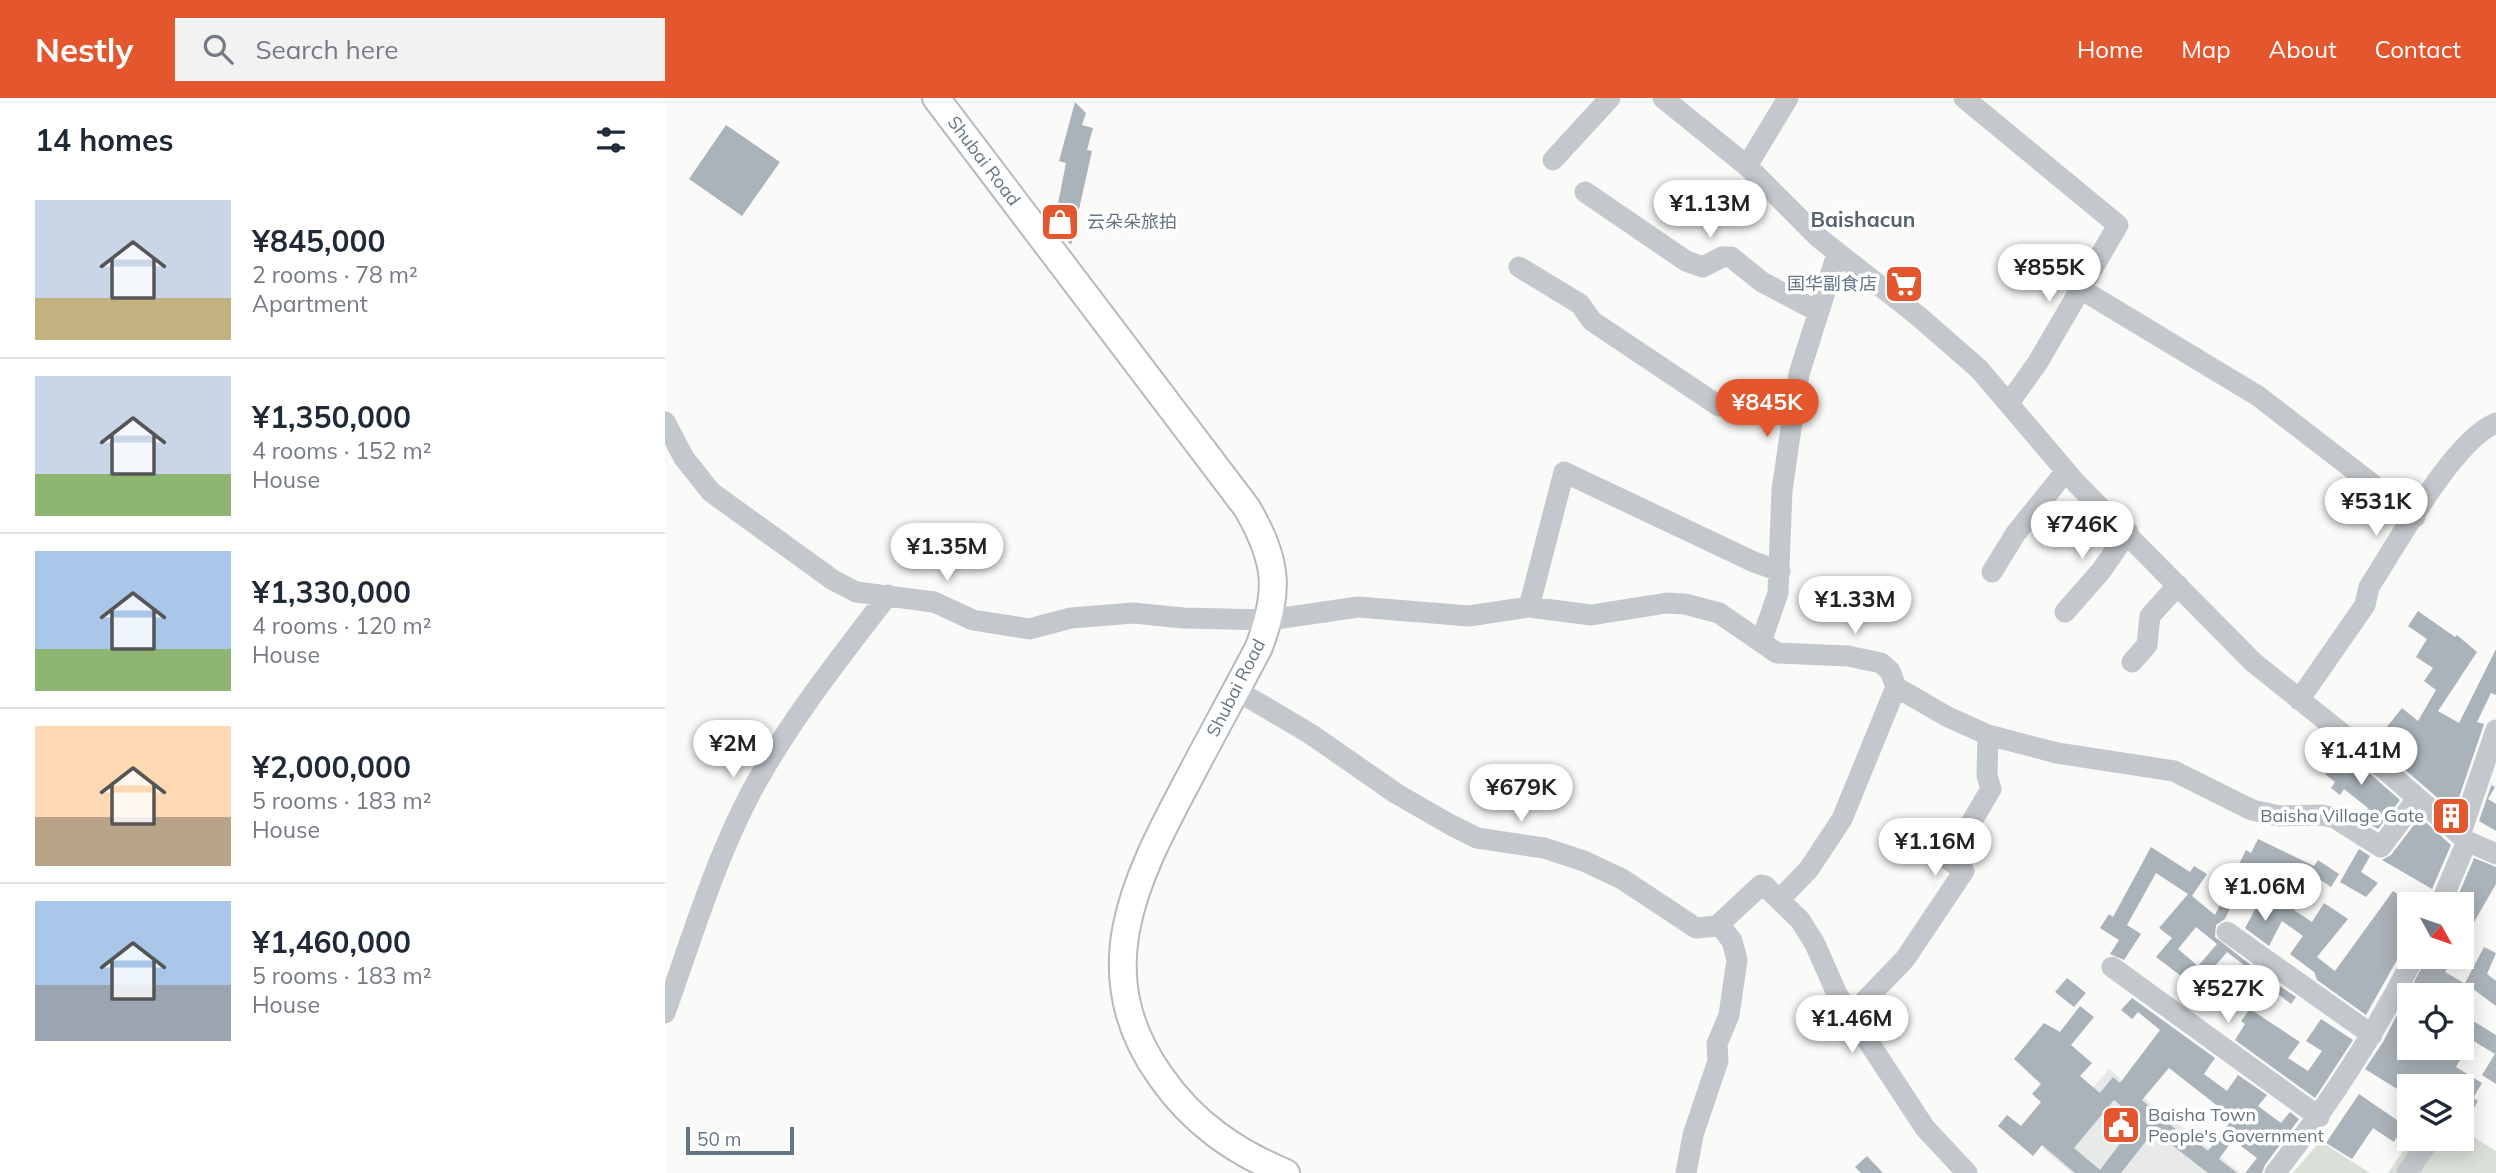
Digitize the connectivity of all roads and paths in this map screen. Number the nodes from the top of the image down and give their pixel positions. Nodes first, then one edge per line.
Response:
1 (936, 98) edge
2 (1610, 98) edge
3 (1663, 98) edge
4 (1789, 98) edge
5 (1964, 98) edge
6 (1553, 160) dead end
7 (1747, 166) junction
8 (1585, 192) dead end
9 (1837, 254) junction
10 (1519, 267) dead end
11 (2079, 288) junction
12 (1818, 311) junction
13 (2009, 403) junction
14 (1791, 419) junction
15 (665, 422) edge
16 (2496, 423) edge
17 (2066, 471) junction
18 (2415, 517) junction
19 (2128, 533) junction
20 (1780, 571) junction
21 (1992, 572) dead end
22 (2178, 585) junction
23 (888, 595) junction
24 (1529, 607) junction
25 (2065, 612) dead end
26 (1269, 620) junction
27 (1761, 642) junction
28 (2132, 662) dead end
29 (1896, 687) junction
30 (1236, 690) junction
31 (2299, 700) junction
32 (2496, 730) edge
33 (1988, 735) junction
34 (2417, 799) junction
35 (2464, 838) junction
36 (2496, 854) edge
37 (2445, 892) edge
38 (1780, 899) junction
39 (1719, 924) junction
40 (2227, 932) dead end
41 (2112, 967) dead end
42 (2407, 970) edge
43 (665, 1013) edge
44 (1851, 1015) junction
45 (2372, 1035) junction
46 (2319, 1117) junction
47 (2422, 1151) edge
48 (1286, 1173) edge
49 (1686, 1173) edge
50 (1967, 1173) edge
51 (2275, 1173) edge
52 (2407, 1173) edge

1 - 26 main road, Shubai Road
2 - 6 street
3 - 7 street
4 - 7 street
5 - 11 street
7 - 9 street
8 - 12 street
9 - 12 street
9 - 13 street
10 - 14 street
11 - 13 street
11 - 18 street
12 - 14 street
13 - 17 street
14 - 20 street
15 - 23 street
16 - 18 street
17 - 19 street
17 - 21 street
18 - 31 street
19 - 22 street
19 - 25 street
20 - 24 street
20 - 27 street
22 - 28 street
22 - 31 street
23 - 26 street
23 - 43 street
24 - 26 street
24 - 27 street
26 - 30 main road, Shubai Road
27 - 29 street
29 - 33 street
29 - 38 street
30 - 39 street
30 - 48 main road, Shubai Road
31 - 34 street
32 - 35 street
33 - 34 street
33 - 44 street
34 - 35 street
35 - 36 street
35 - 37 street
38 - 39 street
38 - 44 street
39 - 49 street
40 - 45 street
41 - 46 street
42 - 45 street
44 - 50 street
45 - 46 street
46 - 51 street
47 - 52 street

